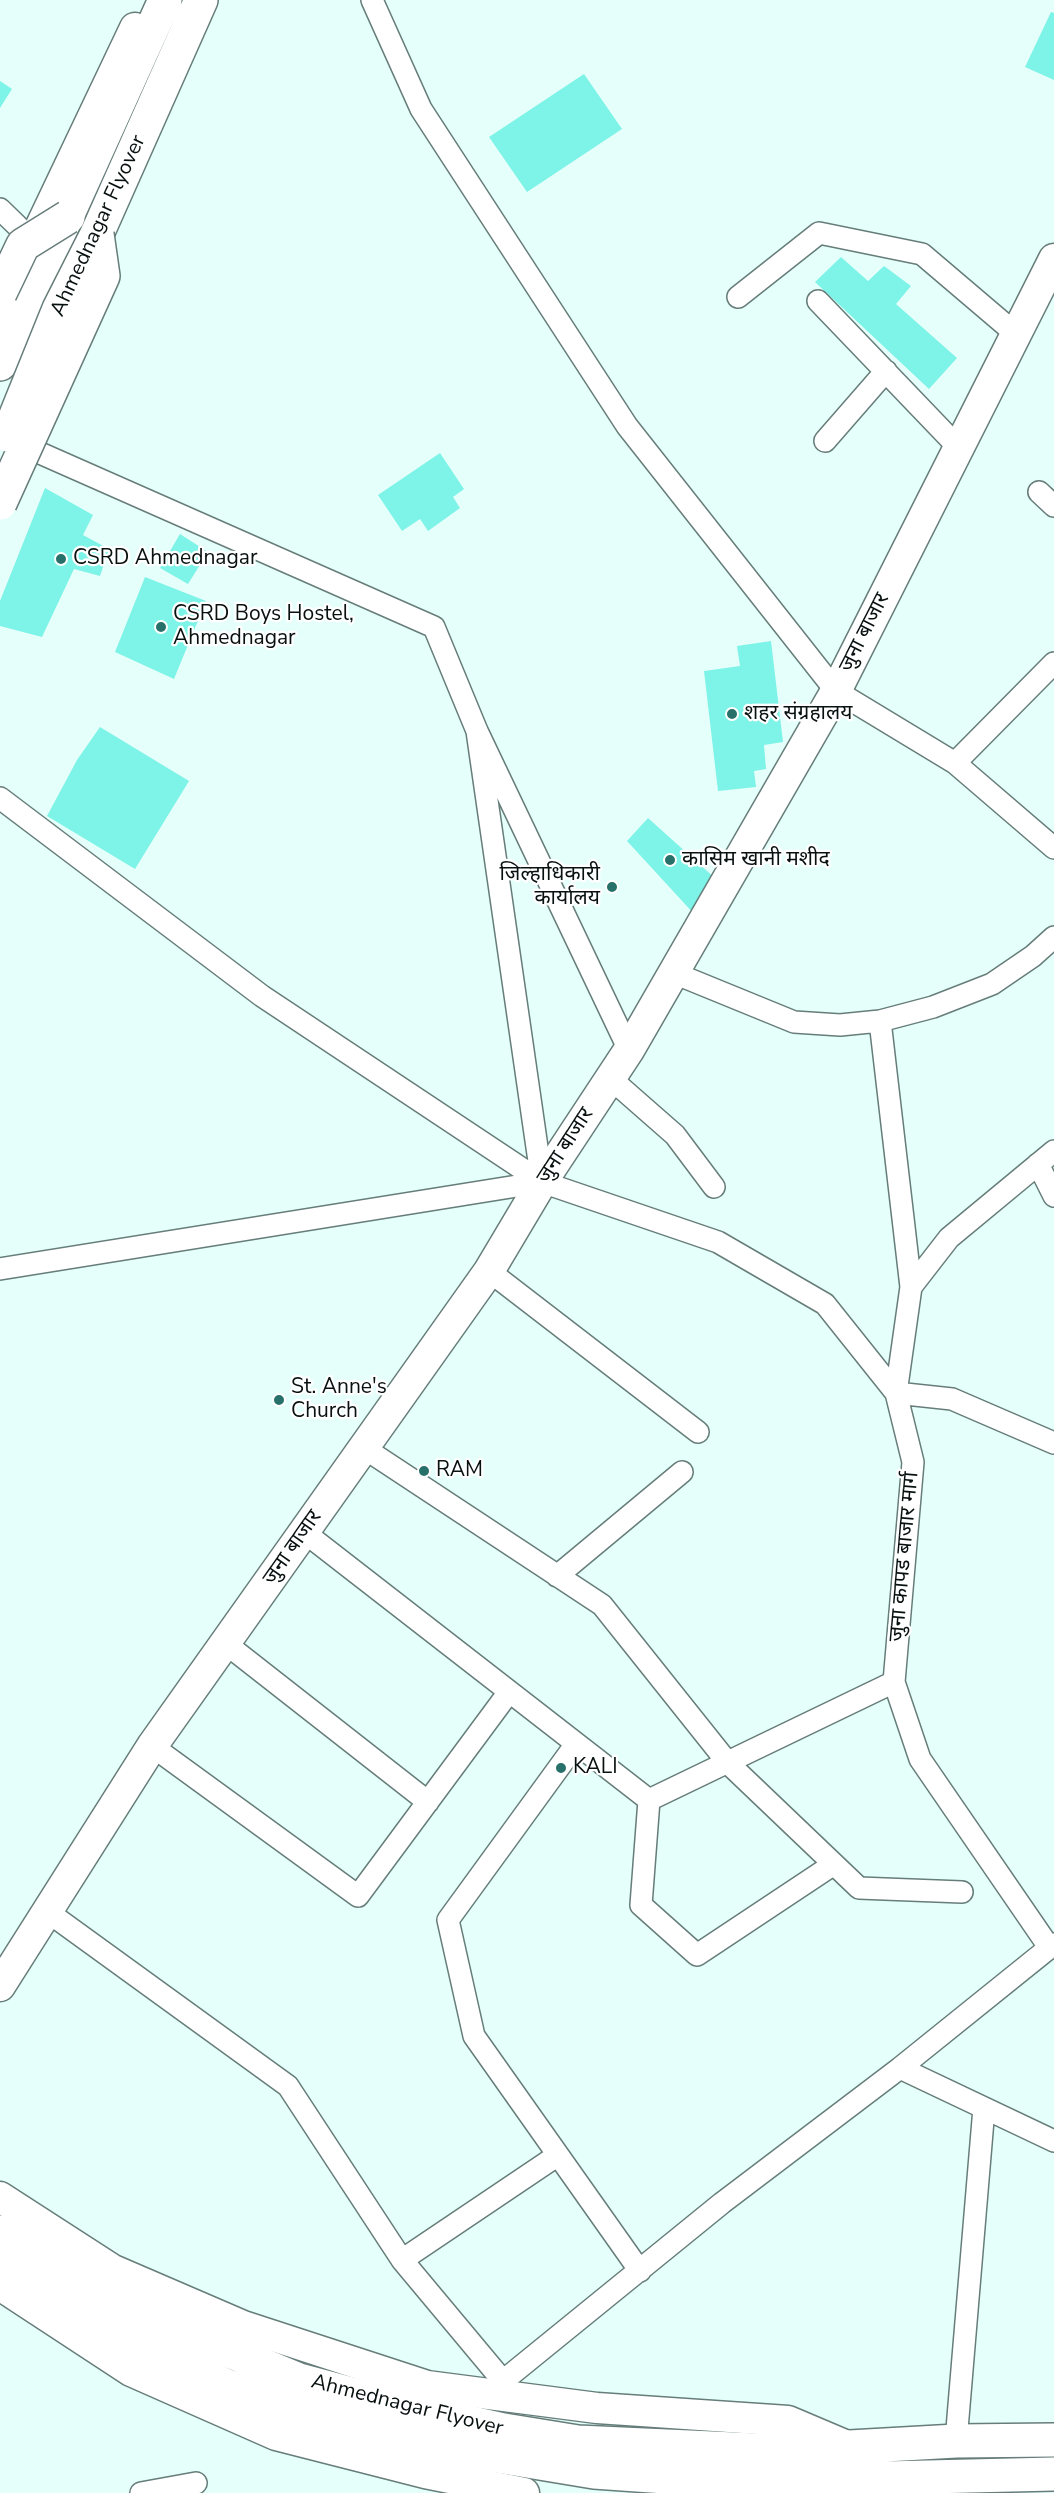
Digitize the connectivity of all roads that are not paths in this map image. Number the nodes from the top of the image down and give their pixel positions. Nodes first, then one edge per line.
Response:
1 (148, 0) edge
2 (165, 0) edge
3 (201, 0) edge
4 (218, 0) edge
5 (372, 0) edge
6 (0, 209) edge
7 (68, 217) junction
8 (97, 234) junction
9 (34, 242) junction
10 (1054, 259) edge
11 (0, 293) edge
12 (738, 297) dead end
13 (818, 301) dead end
14 (0, 312) edge
15 (1016, 333) junction
16 (0, 364) edge
17 (886, 371) junction
18 (825, 441) dead end
19 (6, 444) edge
20 (958, 447) junction
21 (0, 483) edge
22 (0, 503) edge
23 (1054, 663) edge
24 (836, 691) junction
25 (477, 731) junction
26 (955, 763) junction
27 (0, 798) edge
28 (1054, 848) edge
29 (1054, 937) edge
30 (674, 973) junction
31 (880, 1022) junction
32 (629, 1050) junction
33 (610, 1078) junction
34 (1054, 1151) edge
35 (1038, 1164) junction
36 (542, 1182) junction
37 (714, 1187) dead end
38 (1054, 1196) edge
39 (0, 1269) edge
40 (489, 1271) junction
41 (911, 1287) junction
42 (897, 1393) junction
43 (698, 1432) dead end
44 (1054, 1443) edge
45 (364, 1448) junction
46 (682, 1472) dead end
47 (304, 1533) junction
48 (557, 1576) junction
49 (225, 1643) junction
50 (894, 1682) junction
51 (509, 1692) junction
52 (576, 1744) junction
53 (152, 1746) junction
54 (728, 1763) junction
55 (649, 1800) junction
56 (428, 1802) junction
57 (834, 1864) junction
58 (962, 1892) dead end
59 (48, 1912) junction
60 (1052, 1946) edge
61 (0, 1986) edge
62 (900, 2068) junction
63 (984, 2108) junction
64 (1054, 2141) edge
65 (558, 2155) junction
66 (0, 2197) edge
67 (0, 2232) edge
68 (402, 2260) junction
69 (0, 2266) edge
70 (640, 2271) junction
71 (0, 2285) edge
72 (501, 2388) junction
73 (1054, 2440) edge
74 (956, 2441) junction
75 (847, 2446) junction
76 (791, 2474) edge
77 (1054, 2474) edge
78 (196, 2483) dead end
79 (141, 2493) edge
80 (524, 2493) edge

1 - 9 street
2 - 7 highway, Ahmednagar Flyover
3 - 8 highway, Ahmednagar Flyover
4 - 19 street
5 - 24 street
6 - 9 street
7 - 11 highway, bridge
7 - 16 highway, Ahmednagar Flyover
8 - 19 highway, Ahmednagar Flyover, bridge
8 - 22 highway, bridge
9 - 14 street
10 - 15 street, जुना बाजार
12 - 15 street
13 - 17 street
15 - 20 street, जुना बाजार
17 - 18 street
17 - 20 street
19 - 21 street
19 - 25 street
20 - 24 street, जुना बाजार
23 - 26 street
24 - 26 street
24 - 30 street, जुना बाजार
25 - 32 street
25 - 36 street
26 - 28 street
27 - 36 street
29 - 31 street
30 - 31 street
30 - 32 street, जुना बाजार
31 - 41 street, जुना कापड बाजार मार्ग
32 - 33 street, जुना बाजार
33 - 36 street, जुना बाजार
33 - 37 street
34 - 35 street
35 - 38 street
35 - 41 street
36 - 39 street
36 - 40 street, जुना बाजार
36 - 42 street
40 - 43 street
40 - 45 street, जुना बाजार
41 - 42 street, जुना कापड बाजार मार्ग
42 - 44 street
42 - 50 street, जुना कापड बाजार मार्ग
45 - 47 street, जुना बाजार
45 - 48 street
46 - 48 street
47 - 49 street, जुना बाजार
47 - 51 street
48 - 54 street
49 - 53 street, जुना बाजार
49 - 56 street
50 - 54 street
50 - 60 street, जुना कापड बाजार मार्ग
51 - 52 street
51 - 56 street
52 - 55 street
52 - 65 street
53 - 56 street
53 - 59 street, जुना बाजार
54 - 55 street
54 - 57 street
55 - 57 street
57 - 58 street
59 - 61 street, जुना बाजार
59 - 68 street
60 - 62 street
62 - 63 street
62 - 70 street
63 - 64 street
63 - 74 street
65 - 68 street
65 - 70 street
66 - 72 street
67 - 76 highway, Ahmednagar Flyover
68 - 72 street
69 - 76 highway, Ahmednagar Flyover
70 - 72 street
71 - 80 street
72 - 75 street
73 - 74 highway, Ahmednagar Flyover
74 - 75 highway, Ahmednagar Flyover
75 - 76 highway, Ahmednagar Flyover
76 - 77 highway, Ahmednagar Flyover
78 - 79 street

